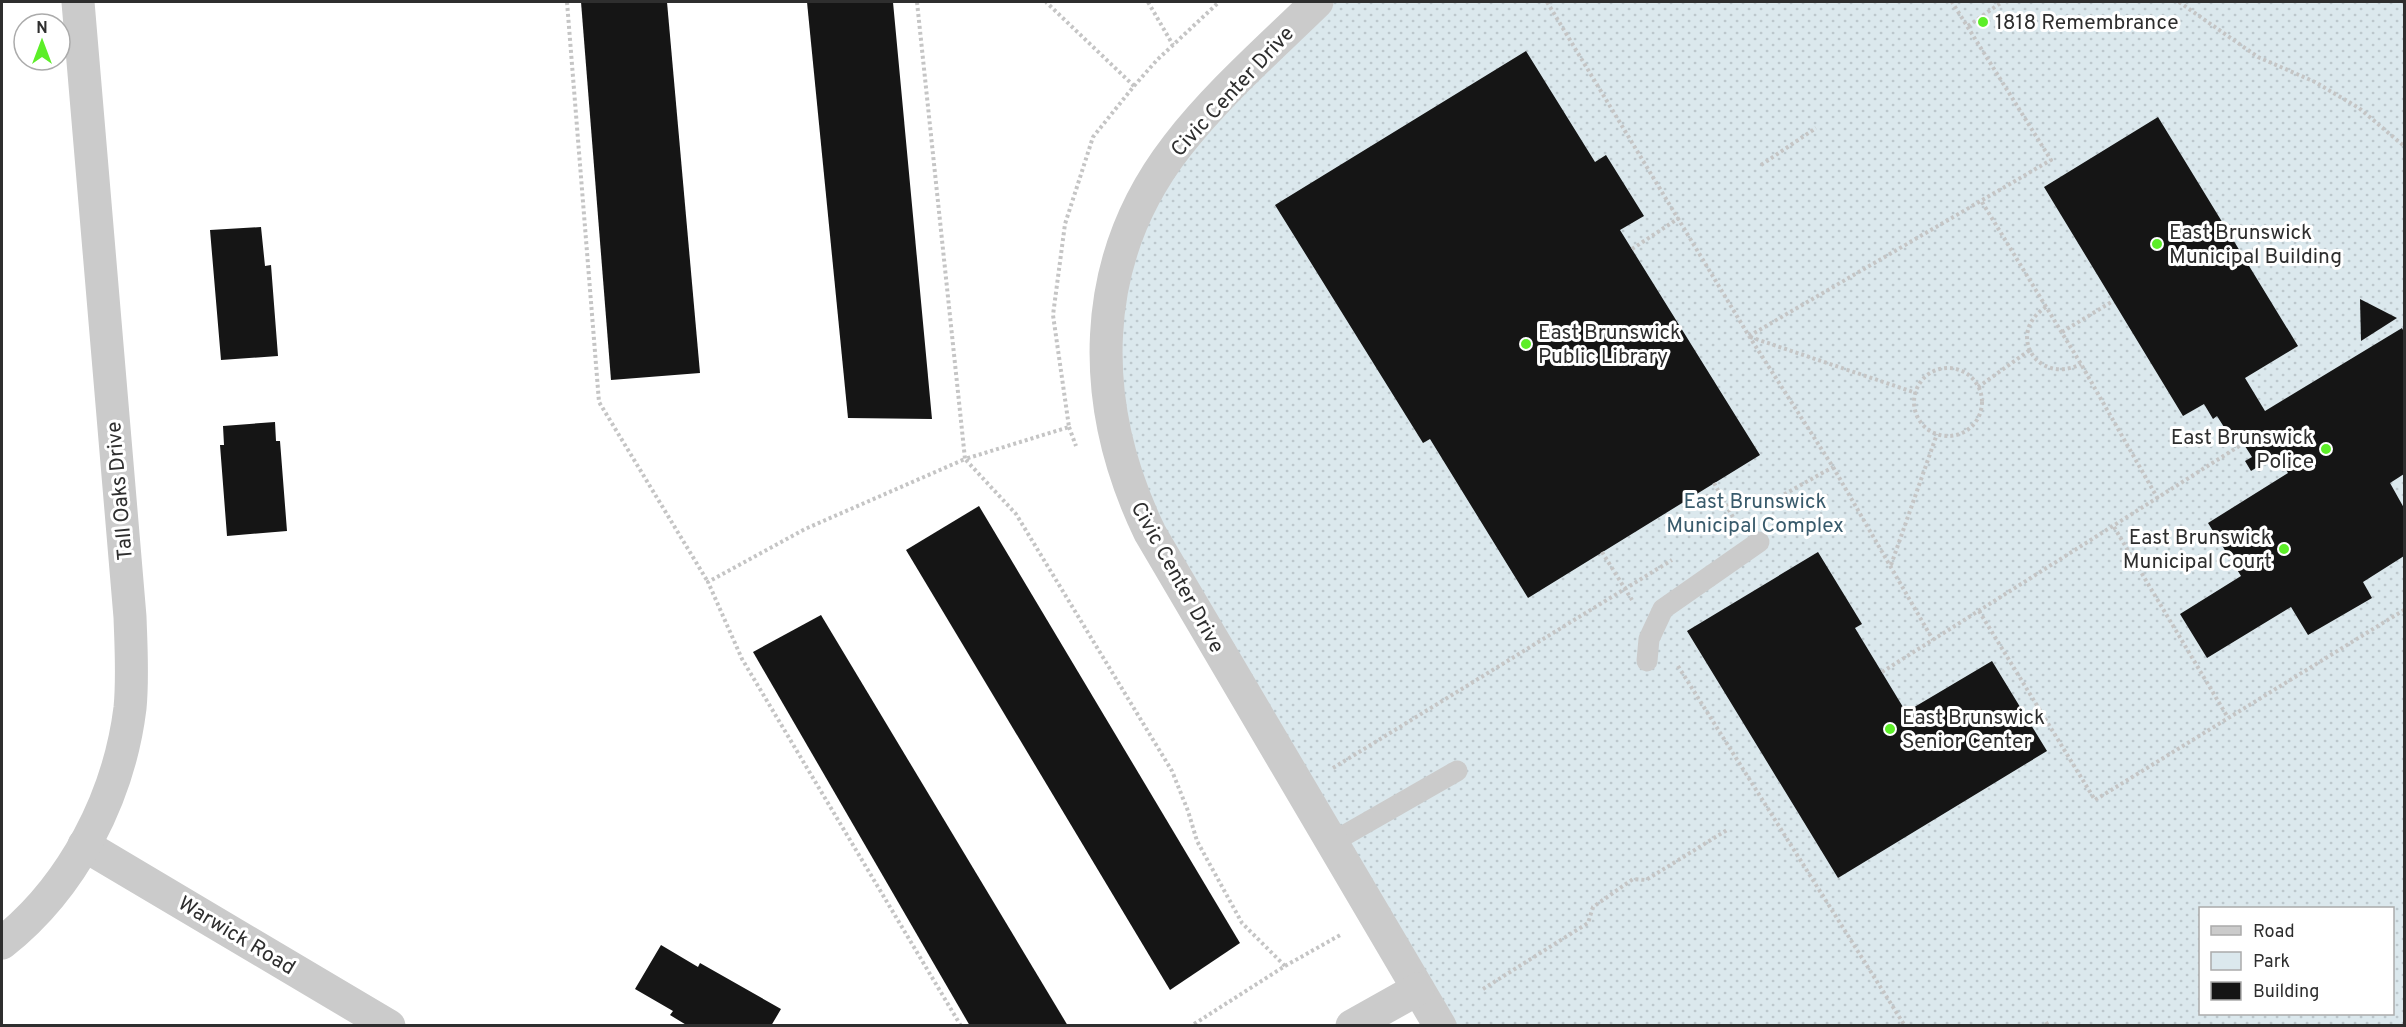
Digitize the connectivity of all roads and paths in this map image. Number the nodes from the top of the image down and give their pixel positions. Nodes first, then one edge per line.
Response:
1 (78, 2) edge
2 (567, 2) edge
3 (917, 2) edge
4 (1046, 2) edge
5 (1148, 2) edge
6 (1219, 2) edge
7 (1317, 2) edge
8 (1547, 2) edge
9 (1952, 2) edge
10 (2002, 2) edge
11 (2179, 2) edge
12 (1968, 26) junction
13 (1173, 45) junction
14 (1134, 86) junction
15 (1816, 128) dead end
16 (2404, 146) edge
17 (1761, 165) dead end
18 (1982, 202) junction
19 (1679, 218) junction
20 (1632, 249) dead end
21 (2113, 301) dead end
22 (2046, 307) junction
23 (2062, 332) junction
24 (1749, 336) junction
25 (2030, 350) junction
26 (2081, 364) junction
27 (1978, 387) junction
28 (1916, 393) junction
29 (1937, 434) junction
30 (2244, 443) dead end
31 (965, 459) junction
32 (1833, 467) junction
33 (1714, 483) dead end
34 (2158, 499) junction
35 (1755, 510) dead end
36 (1745, 516) dead end
37 (1736, 521) junction
38 (1726, 527) dead end
39 (2114, 527) junction
40 (1759, 542) dead end
41 (1602, 552) dead end
42 (1675, 558) dead end
43 (1891, 565) junction
44 (708, 582) junction
45 (1625, 589) junction
46 (1637, 608) dead end
47 (2404, 610) edge
48 (1979, 611) junction
49 (1933, 640) junction
50 (1674, 659) dead end
51 (1647, 661) dead end
52 (1882, 672) dead end
53 (2227, 716) junction
54 (1457, 771) dead end
55 (1299, 789) junction
56 (1727, 831) dead end
57 (1331, 843) junction
58 (84, 845) junction
59 (2, 943) edge
60 (1483, 988) dead end
61 (1418, 989) junction
62 (389, 1026) edge
63 (961, 1026) edge
64 (1191, 1026) edge
65 (1352, 1026) edge
66 (1440, 1026) edge
67 (1905, 1026) edge

1 - 58 street, Tall Oaks Drive
2 - 44 path
3 - 31 path
4 - 14 path
5 - 13 path
6 - 13 path
7 - 55 street, Civic Center Drive
8 - 19 path
9 - 12 path
10 - 12 path
11 - 16 path
12 - 18 path
13 - 14 path
14 - 31 path
15 - 17 path
18 - 22 path
18 - 24 path
19 - 20 path
19 - 24 path
21 - 23 path
22 - 23 path
22 - 25 path
23 - 26 path
24 - 28 path
24 - 32 path
25 - 26 path
25 - 27 path
26 - 34 path
27 - 28 path
27 - 29 path
28 - 29 path
29 - 43 path
30 - 34 path
31 - 44 path
31 - 64 path
32 - 35 path
32 - 43 path
33 - 37 path
34 - 39 path
36 - 37 path
37 - 38 path
39 - 48 path
39 - 53 path
40 - 51 lane
41 - 45 path
42 - 45 path
43 - 49 path
44 - 63 path
45 - 46 path
45 - 55 path
47 - 53 path
48 - 49 path
48 - 53 path
49 - 52 path
50 - 67 path
54 - 57 lane
55 - 57 street, Civic Center Drive
56 - 60 path
57 - 61 street, Civic Center Drive
58 - 59 street, Tall Oaks Drive
58 - 62 street, Warwick Road
61 - 65 street
61 - 66 street, Civic Center Drive

